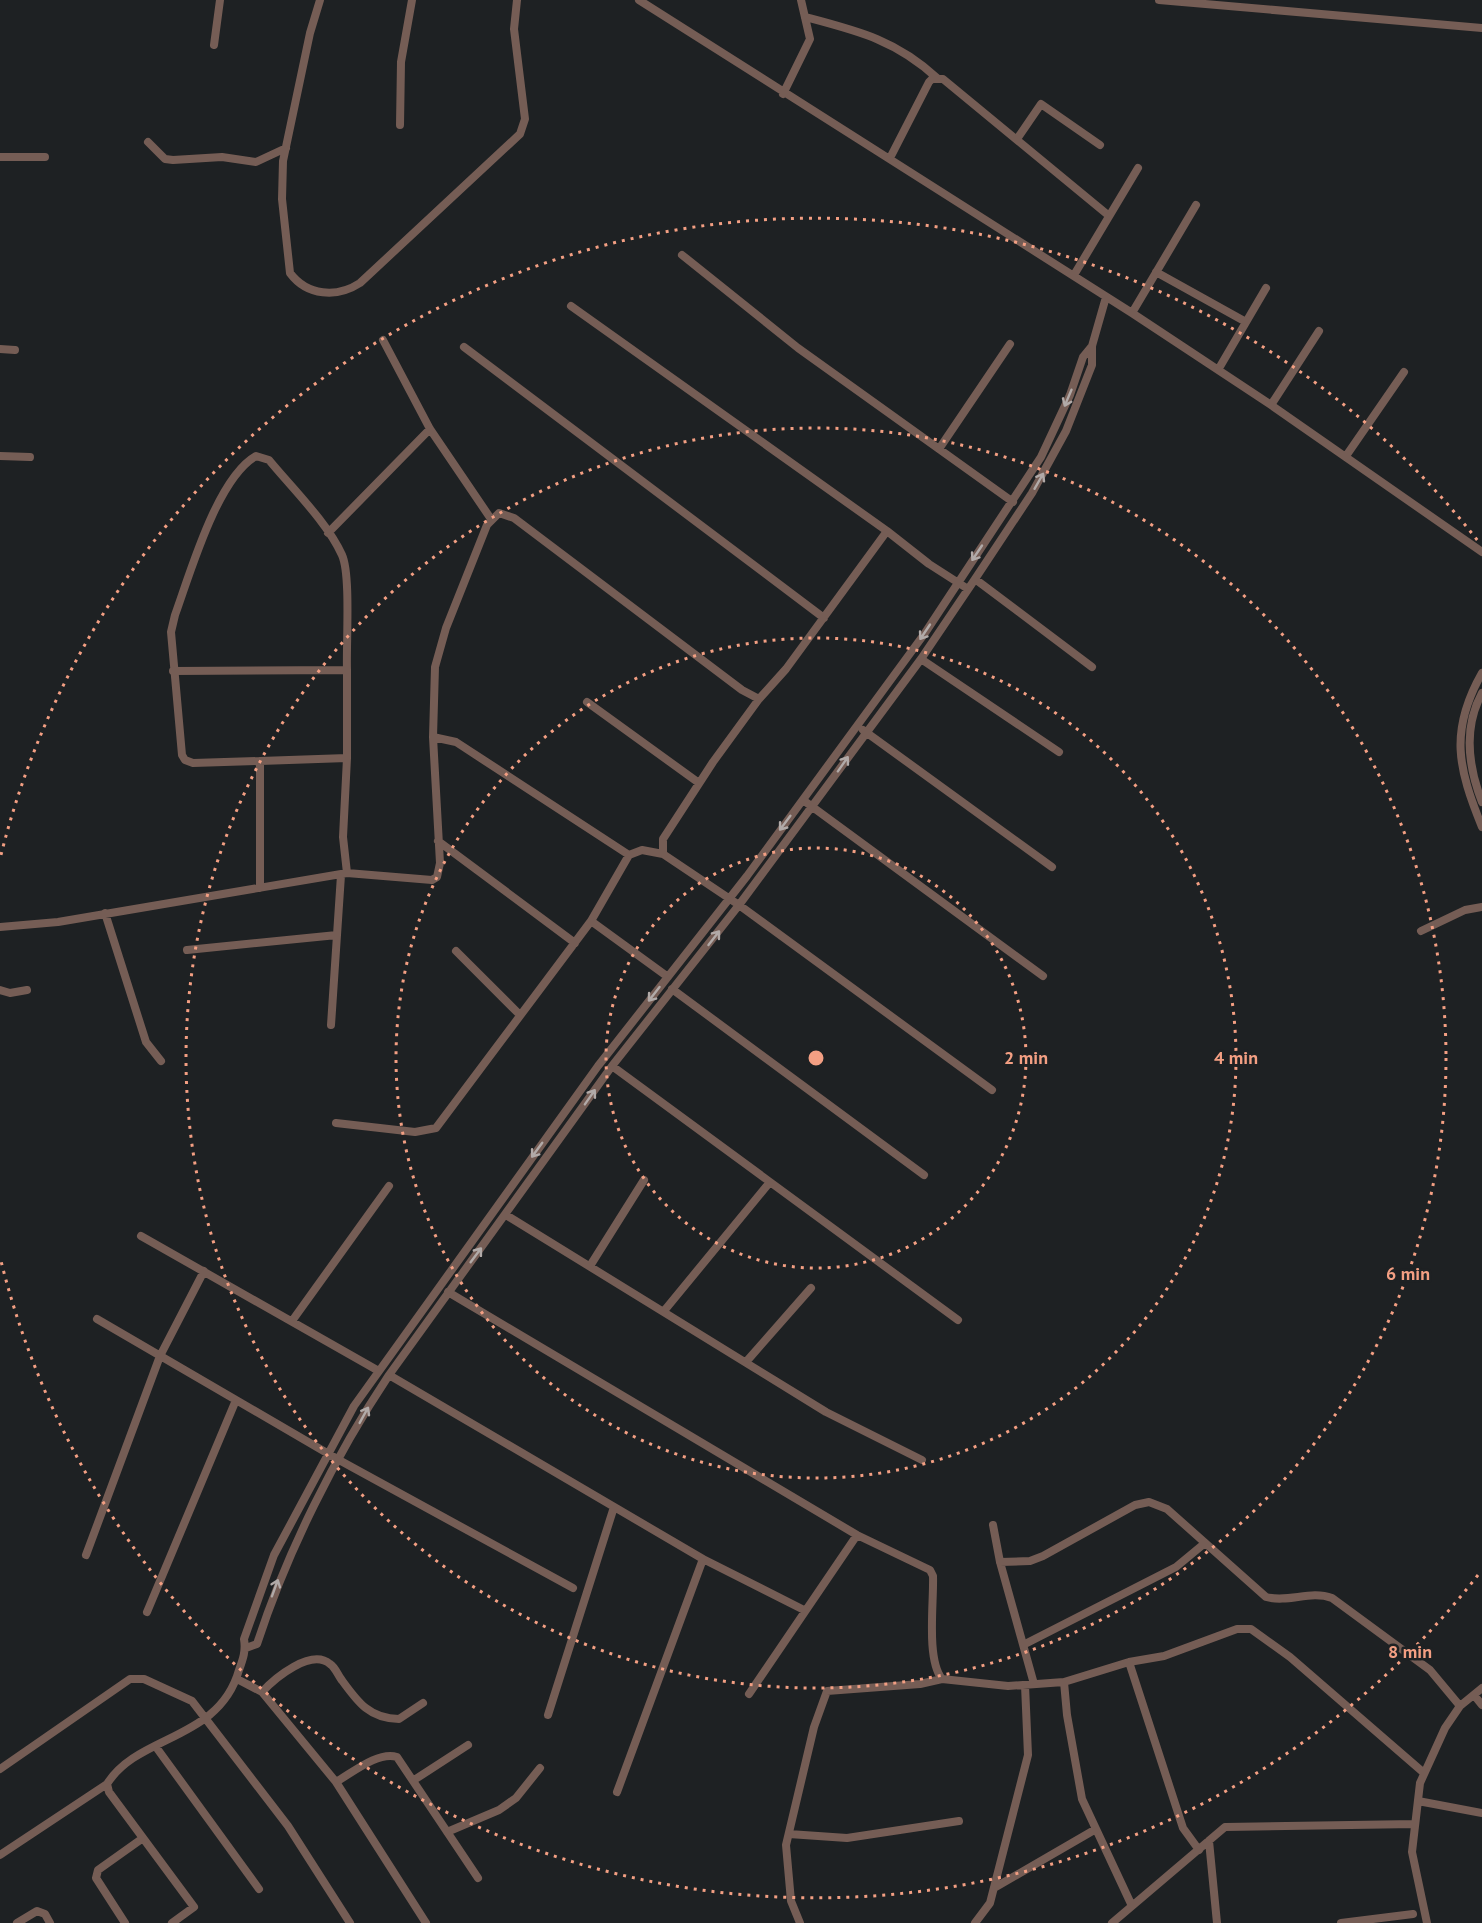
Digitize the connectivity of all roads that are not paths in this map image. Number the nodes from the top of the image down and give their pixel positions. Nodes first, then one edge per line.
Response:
1 (220, 0) edge
2 (320, 0) edge
3 (412, 0) edge
4 (517, 0) edge
5 (639, 0) edge
6 (801, 0) edge
7 (1159, 0) edge
8 (805, 17) junction
9 (1482, 28) edge
10 (214, 45) dead end
11 (937, 78) junction
12 (783, 94) junction
13 (400, 125) dead end
14 (1017, 139) junction
15 (148, 142) dead end
16 (1100, 145) dead end
17 (286, 148) junction
18 (0, 157) edge
19 (45, 157) dead end
20 (890, 158) junction
21 (1138, 168) dead end
22 (1196, 205) dead end
23 (1108, 215) junction
24 (682, 255) dead end
25 (1156, 272) junction
26 (1074, 275) junction
27 (1266, 288) dead end
28 (1106, 297) junction
29 (571, 306) dead end
30 (1132, 313) junction
31 (1246, 322) junction
32 (1318, 331) dead end
33 (383, 340) dead end
34 (1010, 344) dead end
35 (1092, 345) junction
36 (464, 347) dead end
37 (0, 349) edge
38 (15, 350) dead end
39 (1218, 370) junction
40 (1404, 372) dead end
41 (1271, 405) junction
42 (430, 429) junction
43 (939, 449) junction
44 (0, 456) edge
45 (1346, 456) junction
46 (30, 457) dead end
47 (1013, 502) junction
48 (491, 519) junction
49 (887, 531) junction
50 (328, 533) junction
51 (1482, 552) edge
52 (975, 579) junction
53 (958, 583) junction
54 (968, 589) junction
55 (824, 618) junction
56 (921, 659) junction
57 (1092, 667) dead end
58 (347, 670) junction
59 (173, 671) junction
60 (1482, 673) edge
61 (1471, 693) junction
62 (1481, 695) edge
63 (759, 699) junction
64 (587, 702) dead end
65 (857, 725) junction
66 (866, 732) junction
67 (432, 737) junction
68 (1059, 752) dead end
69 (347, 758) junction
70 (1469, 758) junction
71 (1459, 759) junction
72 (261, 761) junction
73 (699, 783) junction
74 (803, 800) junction
75 (1481, 800) edge
76 (1472, 803) junction
77 (812, 806) junction
78 (1482, 827) edge
79 (438, 841) junction
80 (663, 854) junction
81 (629, 855) junction
82 (1052, 867) dead end
83 (344, 874) junction
84 (261, 888) junction
85 (729, 900) junction
86 (739, 905) junction
87 (1482, 908) edge
88 (105, 913) junction
89 (591, 921) junction
90 (0, 927) edge
91 (1421, 931) dead end
92 (337, 934) junction
93 (575, 943) junction
94 (188, 950) dead end
95 (456, 951) dead end
96 (1042, 976) dead end
97 (668, 977) junction
98 (672, 989) junction
99 (0, 990) edge
100 (27, 990) dead end
101 (520, 1015) junction
102 (331, 1024) dead end
103 (161, 1061) dead end
104 (612, 1066) junction
105 (992, 1090) dead end
106 (336, 1123) dead end
107 (924, 1175) dead end
108 (644, 1180) dead end
109 (770, 1182) junction
110 (389, 1186) dead end
111 (509, 1190) junction
112 (519, 1198) junction
113 (506, 1215) junction
114 (141, 1236) dead end
115 (590, 1266) junction
116 (204, 1271) junction
117 (811, 1288) dead end
118 (448, 1292) junction
119 (664, 1311) junction
120 (97, 1319) dead end
121 (958, 1320) dead end
122 (292, 1321) junction
123 (409, 1326) junction
124 (418, 1333) junction
125 (160, 1356) junction
126 (746, 1362) junction
127 (377, 1370) junction
128 (389, 1375) junction
129 (236, 1400) junction
130 (328, 1454) junction
131 (339, 1460) junction
132 (922, 1460) dead end
133 (614, 1507) junction
134 (993, 1525) dead end
135 (857, 1534) junction
136 (282, 1540) junction
137 (1205, 1543) junction
138 (293, 1547) junction
139 (86, 1555) dead end
140 (703, 1559) junction
141 (1000, 1562) junction
142 (573, 1588) dead end
143 (804, 1610) junction
144 (147, 1612) dead end
145 (1025, 1644) junction
146 (246, 1648) junction
147 (1129, 1662) junction
148 (237, 1679) junction
149 (942, 1679) junction
150 (1064, 1682) junction
151 (1030, 1684) junction
152 (1482, 1688) edge
153 (262, 1692) junction
154 (749, 1694) dead end
155 (1474, 1695) junction
156 (423, 1702) dead end
157 (1482, 1705) edge
158 (1460, 1706) junction
159 (548, 1715) dead end
160 (207, 1719) junction
161 (468, 1745) dead end
162 (156, 1747) junction
163 (540, 1768) dead end
164 (0, 1769) edge
165 (1424, 1773) junction
166 (414, 1780) junction
167 (336, 1782) junction
168 (107, 1784) junction
169 (617, 1792) dead end
170 (1418, 1801) junction
171 (1482, 1813) edge
172 (959, 1821) dead end
173 (1415, 1824) junction
174 (1096, 1829) junction
175 (447, 1832) junction
176 (789, 1834) junction
177 (143, 1838) junction
178 (1209, 1841) junction
179 (1199, 1850) junction
180 (0, 1855) edge
181 (478, 1878) dead end
182 (994, 1888) junction
183 (260, 1889) dead end
184 (1129, 1908) junction
185 (1413, 1914) dead end
186 (17, 1923) edge
187 (50, 1923) edge
188 (125, 1923) edge
189 (172, 1923) edge
190 (350, 1923) edge
191 (426, 1923) edge
192 (800, 1923) edge
193 (975, 1923) edge
194 (1112, 1923) edge
195 (1127, 1923) edge
196 (1217, 1923) edge
197 (1341, 1923) edge
198 (1426, 1923) edge

1 - 10 street
2 - 17 street
3 - 13 street
4 - 17 street
5 - 12 street
6 - 8 street
7 - 9 street
8 - 11 street
8 - 12 street
11 - 14 street
11 - 20 street
12 - 20 street
14 - 16 street
14 - 23 street
15 - 17 street
18 - 19 street
20 - 26 street
21 - 23 street
22 - 25 street
23 - 26 street
24 - 43 street
25 - 30 street
25 - 31 street
26 - 28 street
27 - 31 street
28 - 30 street
28 - 35 street
29 - 49 street
30 - 39 street
31 - 39 street
32 - 41 street
33 - 42 street
34 - 43 street
35 -> 47 street
52 -> 35 street
36 - 55 street
37 - 38 street
39 - 41 street
40 - 45 street
41 - 45 street
42 - 48 street
42 - 50 street
43 - 47 street
44 - 46 street
45 - 51 street
47 -> 53 street
48 - 63 street
48 - 67 street
49 - 53 street
49 - 55 street
50 - 58 street
50 - 59 street
52 - 54 street
52 - 57 street
53 - 54 street
53 -> 65 street
54 - 56 street
55 - 63 street
56 - 66 street
56 - 68 street
58 - 59 street
58 - 69 street
59 - 72 street
60 - 61 street
61 - 62 street
61 - 71 street
62 - 70 street
63 - 73 street
64 - 73 street
65 - 66 street
65 - 74 street
77 -> 66 street
66 - 82 street
67 - 79 street
67 - 81 street
69 - 72 street
69 - 83 street
70 - 71 street
70 - 75 street
71 - 76 street
72 - 84 street
73 - 80 street
74 - 77 street
74 -> 85 street
75 - 76 street
76 - 78 street
77 - 86 street
77 - 96 street
79 - 83 street
79 - 93 street
80 - 81 street
80 - 85 street
81 - 89 street
83 - 84 street
83 - 92 street
84 - 88 street
85 - 86 street
85 - 97 street
98 -> 86 street
86 - 105 street
87 - 91 street
88 - 90 street
88 - 103 street
89 - 93 street
89 - 97 street
92 - 94 street
92 - 102 street
93 - 101 street
95 - 101 street
97 -> 111 street
98 - 104 street
98 - 107 street
99 - 100 street
101 - 106 street
104 - 109 street
112 -> 104 street
108 - 115 street
109 - 119 street
109 - 121 street
110 - 122 street
111 - 112 street
111 - 123 street
112 - 113 street
113 - 115 street
118 -> 113 street
114 - 116 street
115 - 119 street
116 - 122 street
116 - 125 street
117 - 126 street
118 - 124 street
118 - 135 street
119 - 126 street
120 - 125 street
122 - 127 street
123 - 124 street
123 - 127 street
124 - 128 street
125 - 129 street
125 - 139 street
126 - 132 street
127 - 130 street
131 -> 128 street
128 - 133 street
129 - 130 street
129 - 144 street
130 - 131 street
130 - 136 street
131 - 138 street
131 - 142 street
133 - 140 street
133 - 159 street
134 - 141 street
135 - 143 street
135 - 149 street
136 - 138 street
136 - 146 street
137 - 141 street
137 - 145 street
137 - 158 street
146 -> 138 street
140 - 143 street
140 - 169 street
141 - 145 street
143 - 154 street
145 - 151 street
146 - 148 street
147 - 150 street
147 - 165 street
147 - 179 street
148 - 153 street
148 - 160 street
149 - 151 street
149 - 176 street
150 - 151 street
150 - 174 street
151 - 182 street
152 - 155 street
153 - 156 street
153 - 167 street
155 - 157 street
155 - 158 street
158 - 165 street
160 - 162 street
160 - 164 street
160 - 190 street
161 - 166 street
162 - 168 street
162 - 183 street
163 - 175 street
165 - 170 street
166 - 167 street
166 - 175 street
167 - 191 street
168 - 177 street
168 - 180 street
170 - 171 street
170 - 173 street
172 - 176 street
173 - 178 street
173 - 198 street
174 - 182 street
174 - 184 street
175 - 181 street
176 - 192 street
177 - 188 street
177 - 189 street
178 - 179 street
178 - 196 street
179 - 184 street
182 - 193 street
184 - 194 street
184 - 195 street
185 - 197 street
186 - 187 street

